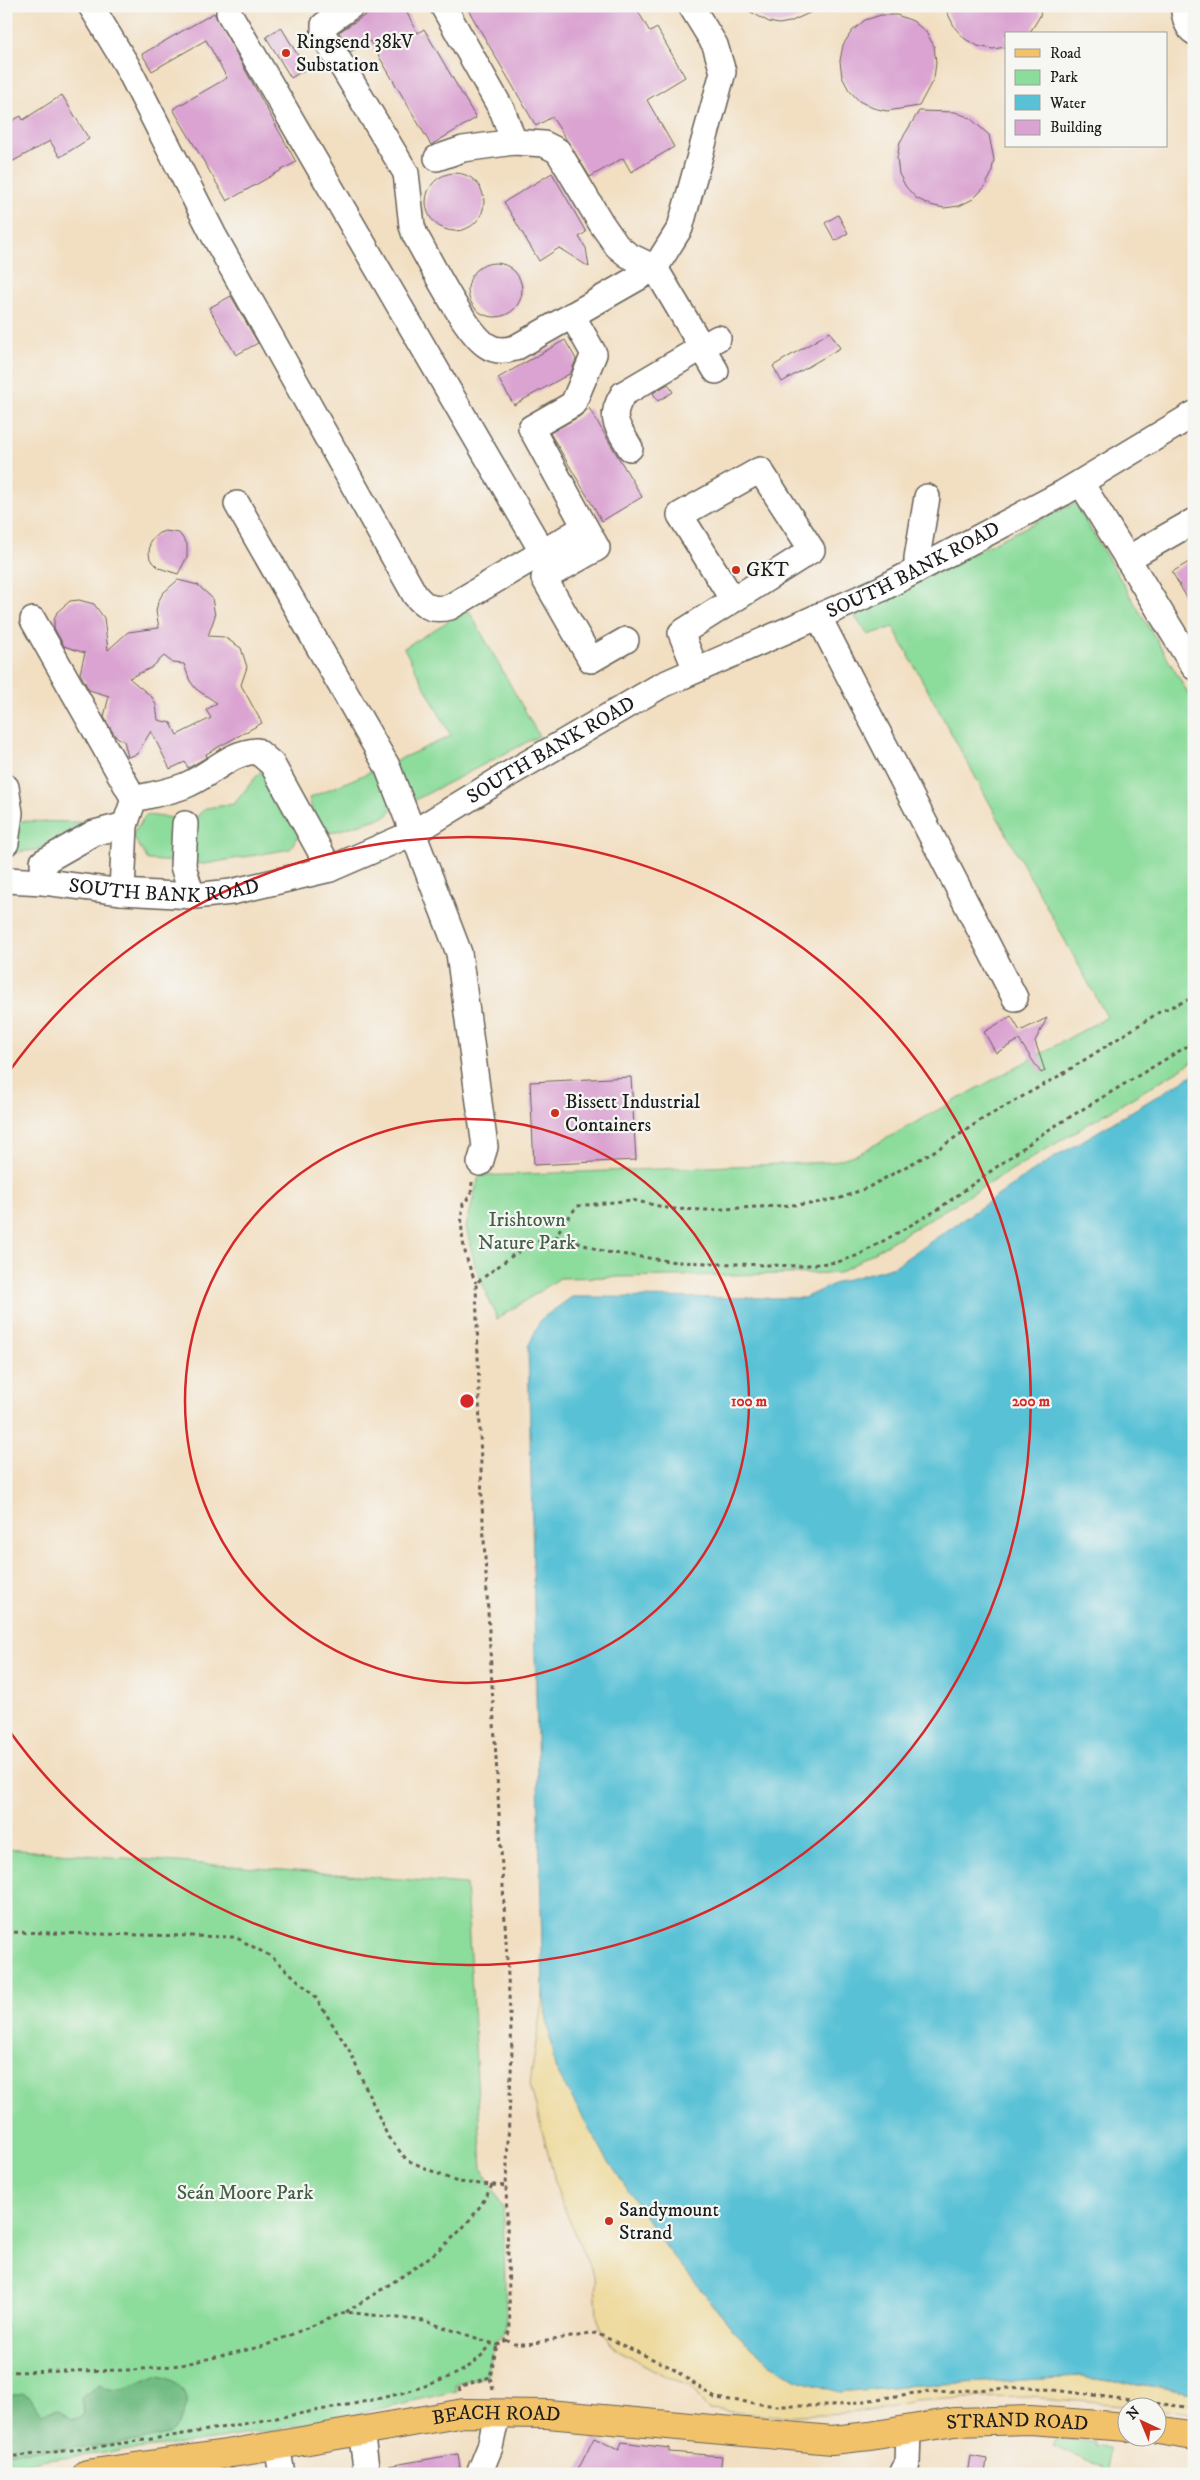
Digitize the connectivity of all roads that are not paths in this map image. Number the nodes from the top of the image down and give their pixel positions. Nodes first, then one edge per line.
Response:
1 (91, 6) edge
2 (351, 6) edge
3 (443, 6) edge
4 (692, 6) edge
5 (1184, 6) edge
6 (229, 14) dead end
7 (1194, 32) edge
8 (514, 142) junction
9 (436, 158) dead end
10 (655, 268) junction
11 (572, 315) junction
12 (710, 343) junction
13 (716, 371) dead end
14 (1194, 414) edge
15 (630, 448) dead end
16 (1074, 487) junction
17 (927, 497) dead end
18 (237, 504) dead end
19 (1194, 522) edge
20 (585, 527) junction
21 (543, 553) junction
22 (1127, 559) junction
23 (917, 570) junction
24 (734, 600) junction
25 (818, 616) junction
26 (33, 620) dead end
27 (626, 640) dead end
28 (1192, 662) edge
29 (696, 670) junction
30 (6, 787) edge
31 (134, 799) junction
32 (186, 824) dead end
33 (126, 825) junction
34 (413, 833) junction
35 (6, 844) edge
36 (330, 869) junction
37 (6, 880) edge
38 (44, 882) junction
39 (122, 892) junction
40 (192, 896) junction
41 (1015, 998) dead end
42 (480, 1163) road end
43 (495, 2402) junction
44 (1118, 2426) edge
45 (908, 2430) junction
46 (361, 2431) junction
47 (1168, 2432) edge
48 (1194, 2436) edge
49 (278, 2446) junction
50 (167, 2469) edge
51 (87, 2474) edge
52 (282, 2474) edge
53 (367, 2474) edge
54 (479, 2474) edge
55 (902, 2474) edge

1 - 21 street
2 - 11 street
3 - 8 street
4 - 10 street
5 - 7 street
6 - 21 street
8 - 9 street
8 - 10 street
10 - 11 street
10 - 12 street
11 - 20 street
12 - 13 street
12 - 15 street
14 - 16 street, SOUTH BANK ROAD
16 - 22 street
16 - 23 street, SOUTH BANK ROAD
17 - 23 street
18 - 34 street
19 - 22 street
20 - 21 street
20 - 27 street
22 - 28 street
23 - 25 street, SOUTH BANK ROAD
24 - 24 street
24 - 29 street
25 - 29 street, SOUTH BANK ROAD
25 - 41 street
26 - 31 street
29 - 34 street, SOUTH BANK ROAD
30 - 35 street
31 - 33 street
31 - 36 street
32 - 40 street
33 - 38 street
33 - 39 street
34 - 36 street, SOUTH BANK ROAD
34 - 42 street
36 - 40 street, SOUTH BANK ROAD
37 - 38 street, SOUTH BANK ROAD
38 - 39 street, SOUTH BANK ROAD
39 - 40 street, SOUTH BANK ROAD
43 - 45 main road, BEACH ROAD
43 - 46 main road, BEACH ROAD
43 - 54 street
44 - 45 main road, STRAND ROAD
45 - 55 street
46 - 49 main road, BEACH ROAD
46 - 53 street
47 - 48 main road
49 - 50 main road, BEACH ROAD
49 - 52 street
50 - 51 main road, BEACH ROAD

